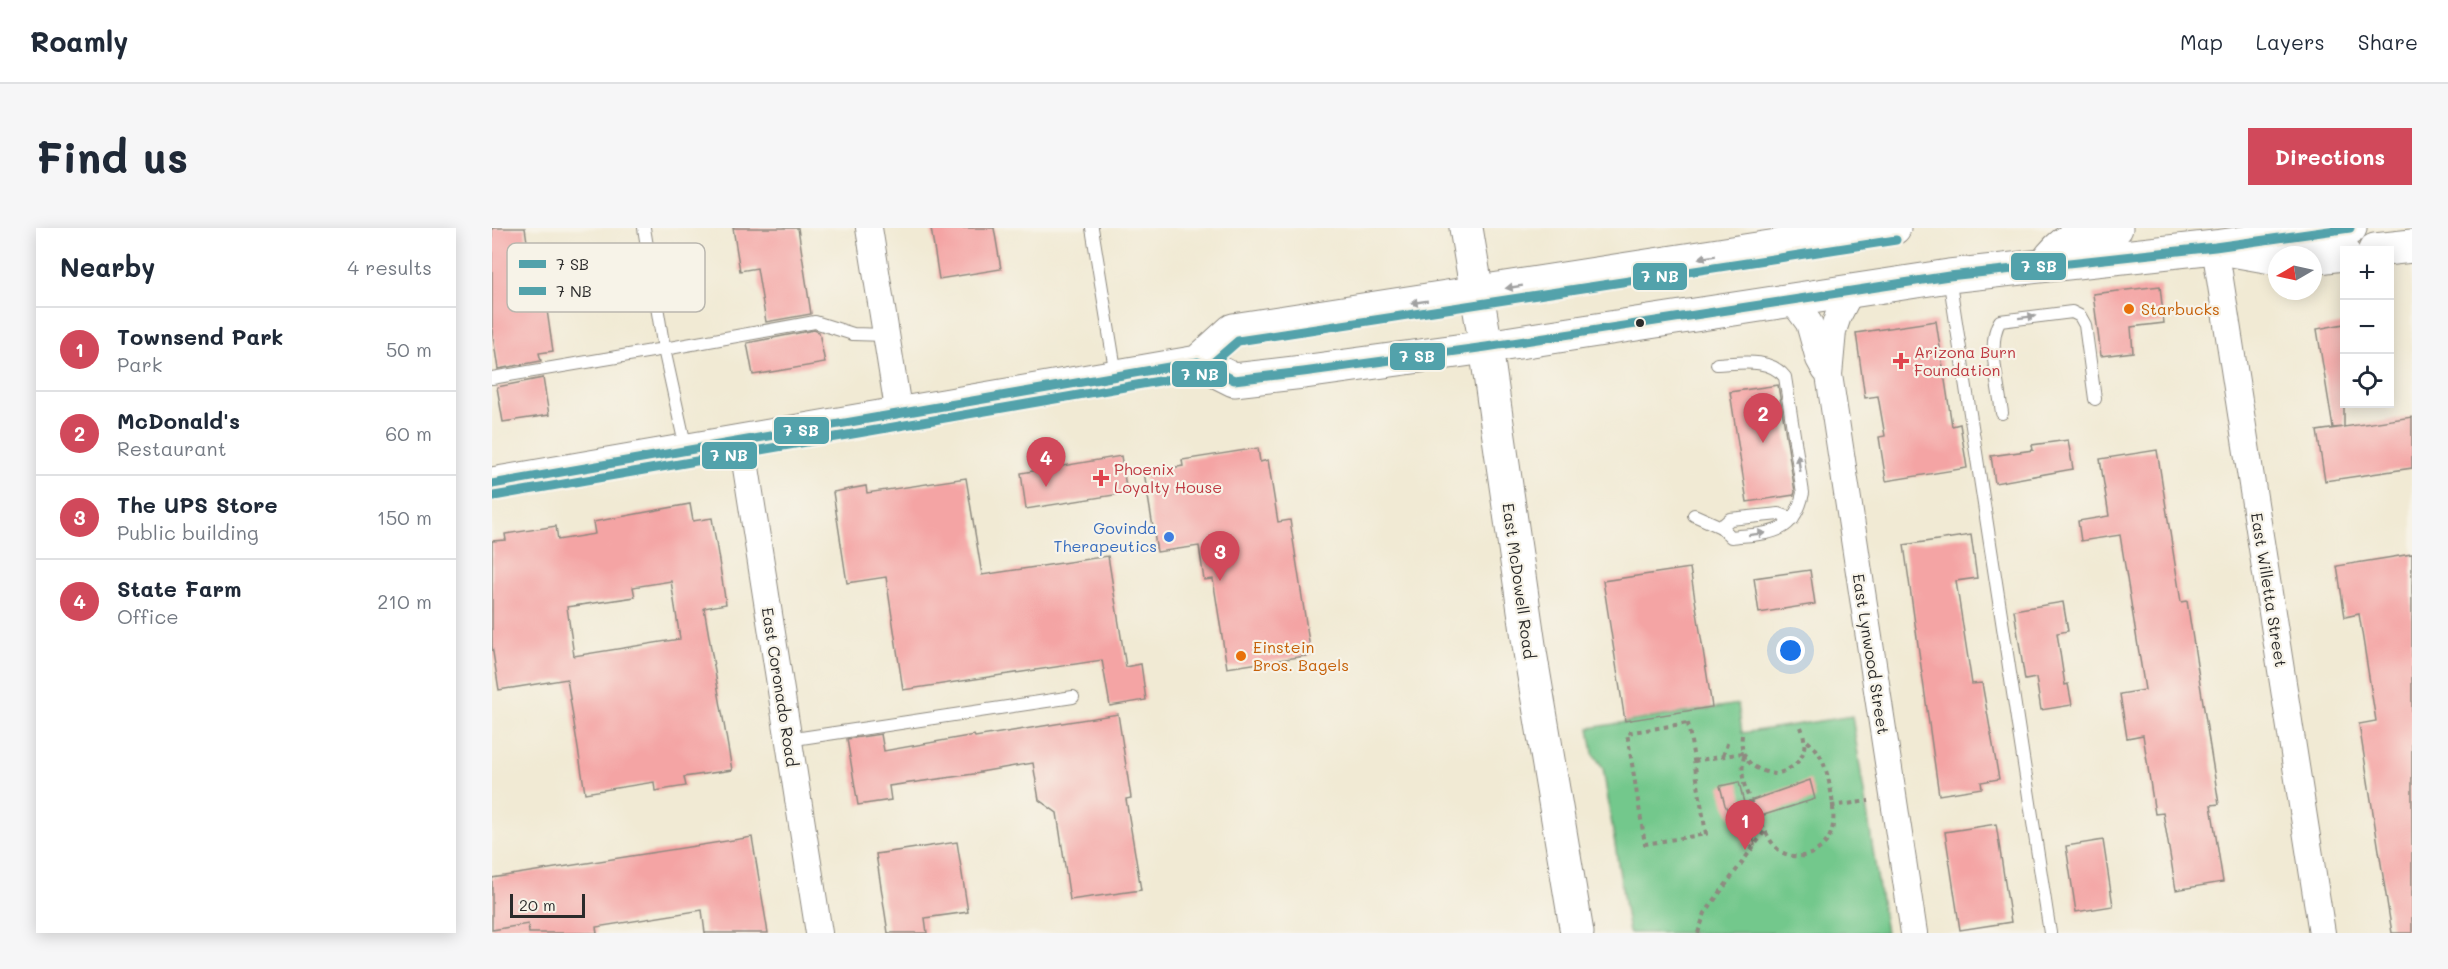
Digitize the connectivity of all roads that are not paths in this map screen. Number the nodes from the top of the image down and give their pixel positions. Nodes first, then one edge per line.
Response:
1 (644, 228) edge
2 (869, 228) edge
3 (1092, 228) edge
4 (1466, 228) edge
5 (1894, 228) edge
6 (2116, 228) edge
7 (2350, 228) edge
8 (1828, 234) edge
9 (646, 243) edge
10 (2412, 246) edge
11 (2215, 247) junction
12 (2394, 248) edge
13 (2340, 255) edge
14 (2268, 256) edge
15 (2322, 257) edge
16 (2045, 265) junction
17 (1949, 276) junction
18 (1851, 291) junction
19 (1477, 293) junction
20 (1792, 300) junction
21 (658, 312) edge
22 (886, 334) junction
23 (1486, 348) junction
24 (664, 349) junction
25 (1198, 362) junction
26 (1717, 364) dead end
27 (1829, 375) junction
28 (1116, 376) junction
29 (492, 378) edge
30 (2095, 399) dead end
31 (2002, 412) dead end
32 (899, 415) junction
33 (742, 442) junction
34 (686, 451) junction
35 (492, 484) edge
36 (1694, 515) dead end
37 (1793, 519) junction
38 (1721, 527) junction
39 (1073, 698) dead end
40 (788, 740) junction
41 (819, 933) edge
42 (1577, 933) edge
43 (1914, 933) edge
44 (2050, 933) edge
45 (2322, 933) edge

1 - 9 lane
2 - 22 street
3 - 28 lane
4 - 19 main road, East McDowell Road
5 - 8 main road
6 - 16 main road
7 - 11 main road
8 -> 19 main road
10 - 12 main road
11 - 14 main road
11 - 16 main road
11 - 45 street, East Willetta Street
13 - 15 main road
16 - 17 main road
17 - 18 main road
17 - 44 lane
18 - 20 main road
18 - 27 street, East Lynwood Street
19 - 23 main road, East McDowell Road
19 -> 25 main road
20 - 23 main road
20 - 27 street, East Lynwood Street
21 - 24 lane
22 - 24 lane
22 - 32 street
23 - 25 main road
23 - 42 main road, East McDowell Road
24 - 29 lane
24 - 34 lane
25 - 28 main road
37 -> 26 lane
27 - 43 street, East Lynwood Street
28 - 32 main road
31 -> 30 lane
32 - 33 main road
33 - 34 main road
33 - 40 street, East Coronado Road
34 - 35 main road
36 - 38 lane
37 - 38 lane
38 -> 37 lane
39 - 40 lane
40 - 41 street, East Coronado Road

